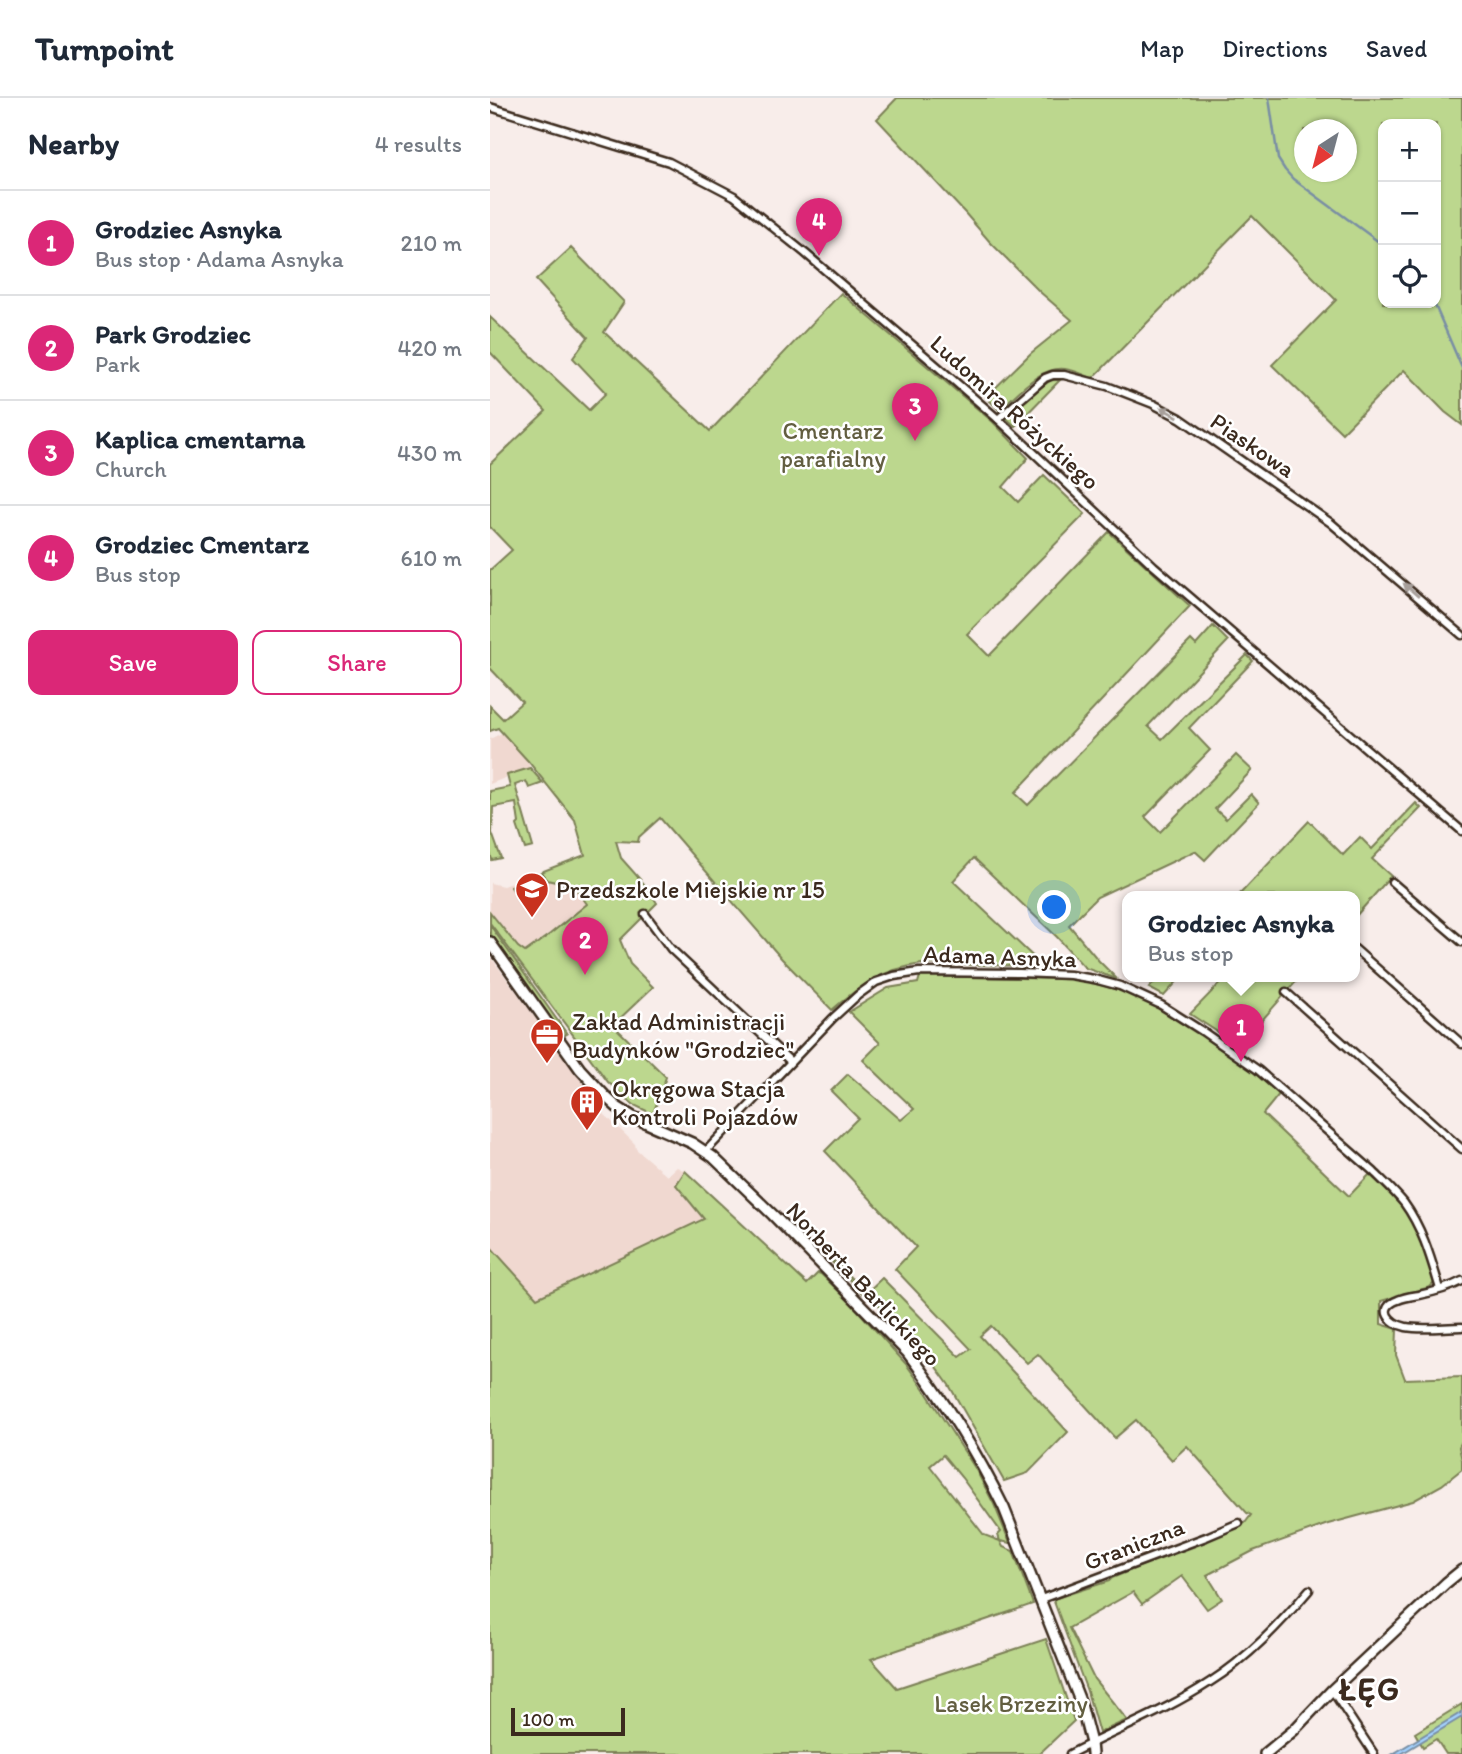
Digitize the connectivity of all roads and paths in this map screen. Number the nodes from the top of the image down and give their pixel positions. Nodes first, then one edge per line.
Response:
1 (490, 107) edge
2 (998, 419) junction
3 (1462, 635) edge
4 (1462, 831) edge
5 (1392, 882) dead end
6 (645, 914) dead end
7 (490, 942) edge
8 (1462, 942) edge
9 (1360, 953) edge
10 (1286, 992) dead end
11 (1462, 1044) edge
12 (790, 1061) junction
13 (1462, 1149) edge
14 (706, 1151) junction
15 (1462, 1281) edge
16 (1440, 1289) junction
17 (1462, 1327) edge
18 (1239, 1523) dead end
19 (1462, 1570) edge
20 (1309, 1590) dead end
21 (1041, 1600) junction
22 (1332, 1690) junction
23 (1091, 1743) junction
24 (1070, 1754) edge
25 (1092, 1754) edge
26 (1265, 1754) edge
27 (1374, 1754) edge

1 - 2 street, Ludomira Różyckiego
3 -> 2 street, Piaskowa
2 - 4 street, Ludomira Różyckiego
5 - 8 street
6 - 12 street
7 - 14 street, Norberta Barlickiego
9 - 11 street
10 - 13 street
12 - 14 street, Adama Asnyka
12 - 16 street, Adama Asnyka
14 - 21 street, Norberta Barlickiego
15 - 16 street
16 - 17 street
18 - 21 street, Graniczna
19 - 22 street
20 - 23 street
21 - 23 street, Norberta Barlickiego
22 - 26 street
22 - 27 street
23 - 24 street
23 - 25 street, Norberta Barlickiego

